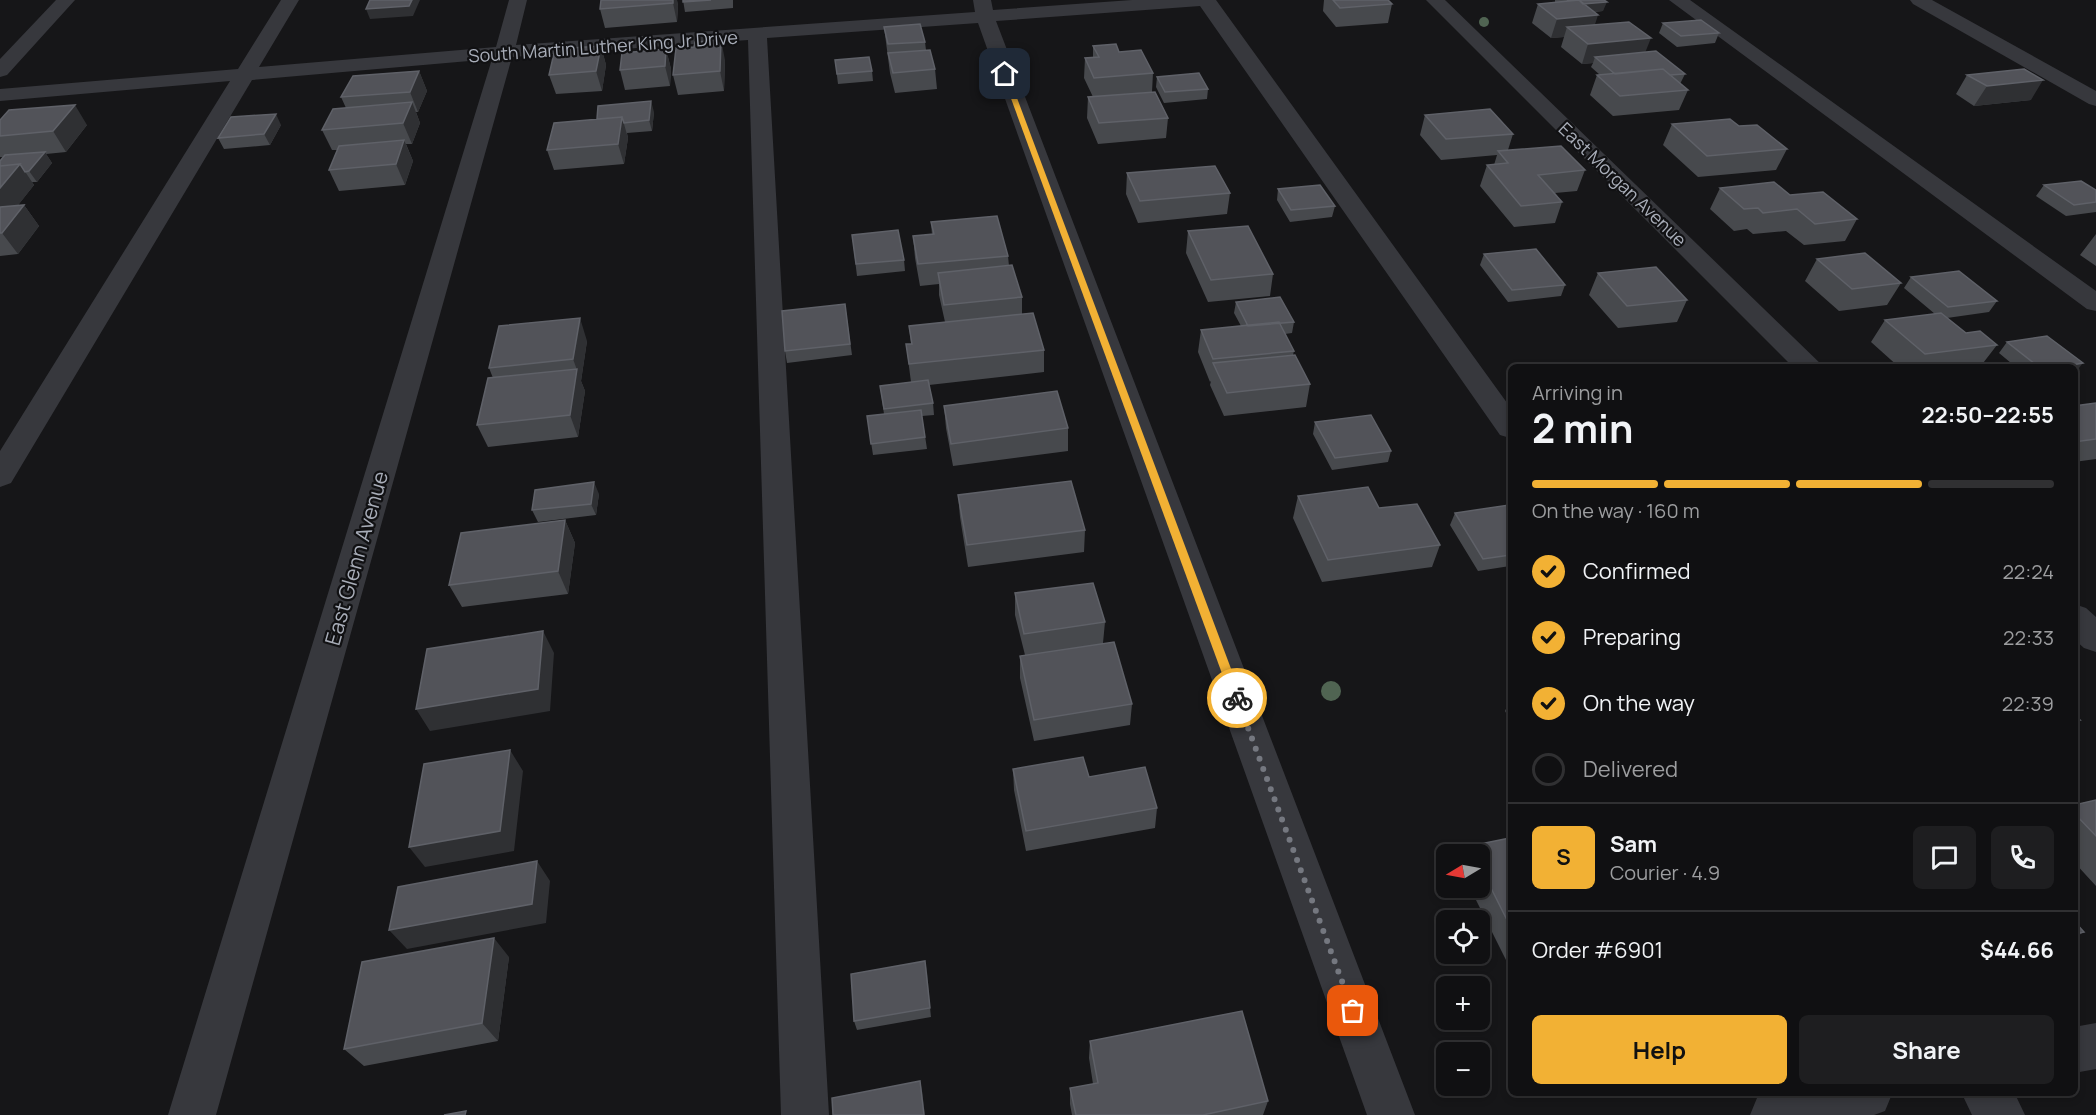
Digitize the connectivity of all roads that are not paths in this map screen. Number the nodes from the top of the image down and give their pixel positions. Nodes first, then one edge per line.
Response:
1 (66, 0) edge
2 (290, 0) edge
3 (518, 0) edge
4 (1206, 0) edge
5 (1435, 0) edge
6 (1678, 0) edge
7 (1919, 0) edge
8 (984, 9) edge
9 (757, 34) junction
10 (504, 52) junction
11 (0, 71) edge
12 (246, 74) junction
13 (0, 95) edge
14 (2096, 100) edge
15 (2096, 303) edge
16 (1808, 364) edge
17 (1508, 425) edge
18 (0, 476) edge
19 (2078, 621) edge
20 (2096, 638) edge
21 (2096, 1046) edge
22 (2078, 1049) edge
23 (1859, 1096) edge
24 (1987, 1096) edge
25 (192, 1115) edge
26 (805, 1115) edge
27 (1391, 1115) edge
28 (1774, 1115) edge
29 (2001, 1115) edge

1 - 11 street
2 - 12 street
3 - 10 street, East Glenn Avenue
4 - 8 street, South Martin Luther King Jr Drive
4 - 17 street
5 - 16 street, East Morgan Avenue
6 - 15 street
7 - 14 street
8 - 9 street, South Martin Luther King Jr Drive
8 - 27 street
9 - 10 street, South Martin Luther King Jr Drive
9 - 26 street
10 - 12 street, South Martin Luther King Jr Drive
10 - 25 street, East Glenn Avenue
12 - 13 street, South Martin Luther King Jr Drive
12 - 18 street
19 - 20 street
21 - 22 street
23 - 28 street
24 - 29 street

